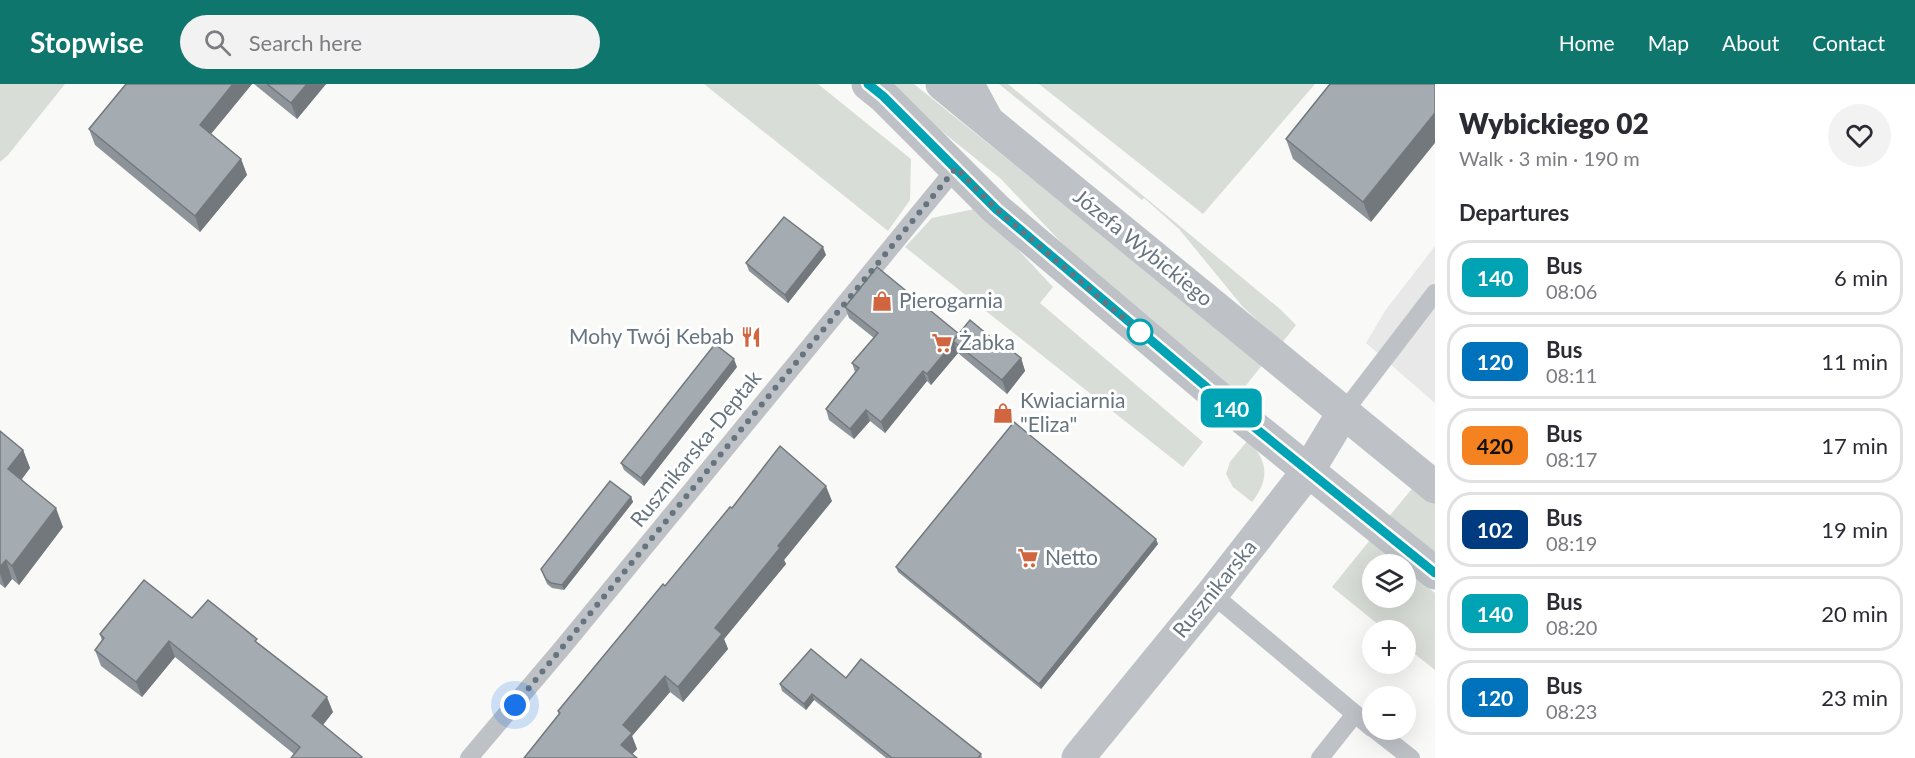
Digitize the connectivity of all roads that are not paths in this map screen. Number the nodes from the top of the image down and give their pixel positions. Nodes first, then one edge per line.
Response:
1 (868, 84) edge
2 (942, 84) edge
3 (976, 84) edge
4 (1004, 135) junction
5 (956, 168) junction
6 (1435, 293) edge
7 (1342, 413) junction
8 (1308, 471) junction
9 (1435, 487) edge
10 (1435, 573) edge
11 (1212, 594) junction
12 (1355, 714) junction
13 (1362, 719) edge
14 (1388, 740) edge
15 (469, 758) edge
16 (1078, 758) edge
17 (1320, 758) edge
18 (1411, 758) edge

1 - 5 street
2 - 4 street, Józefa Wybickiego
3 - 4 lane
4 - 7 street, Józefa Wybickiego
5 - 8 street
5 - 15 lane, Rusznikarska-Deptak
6 - 7 lane
7 - 8 street, Rusznikarska
7 - 9 street, Józefa Wybickiego
8 - 10 street
8 - 11 street, Rusznikarska
11 - 12 lane
11 - 16 street, Rusznikarska
12 - 13 lane
12 - 17 lane
14 - 18 lane

